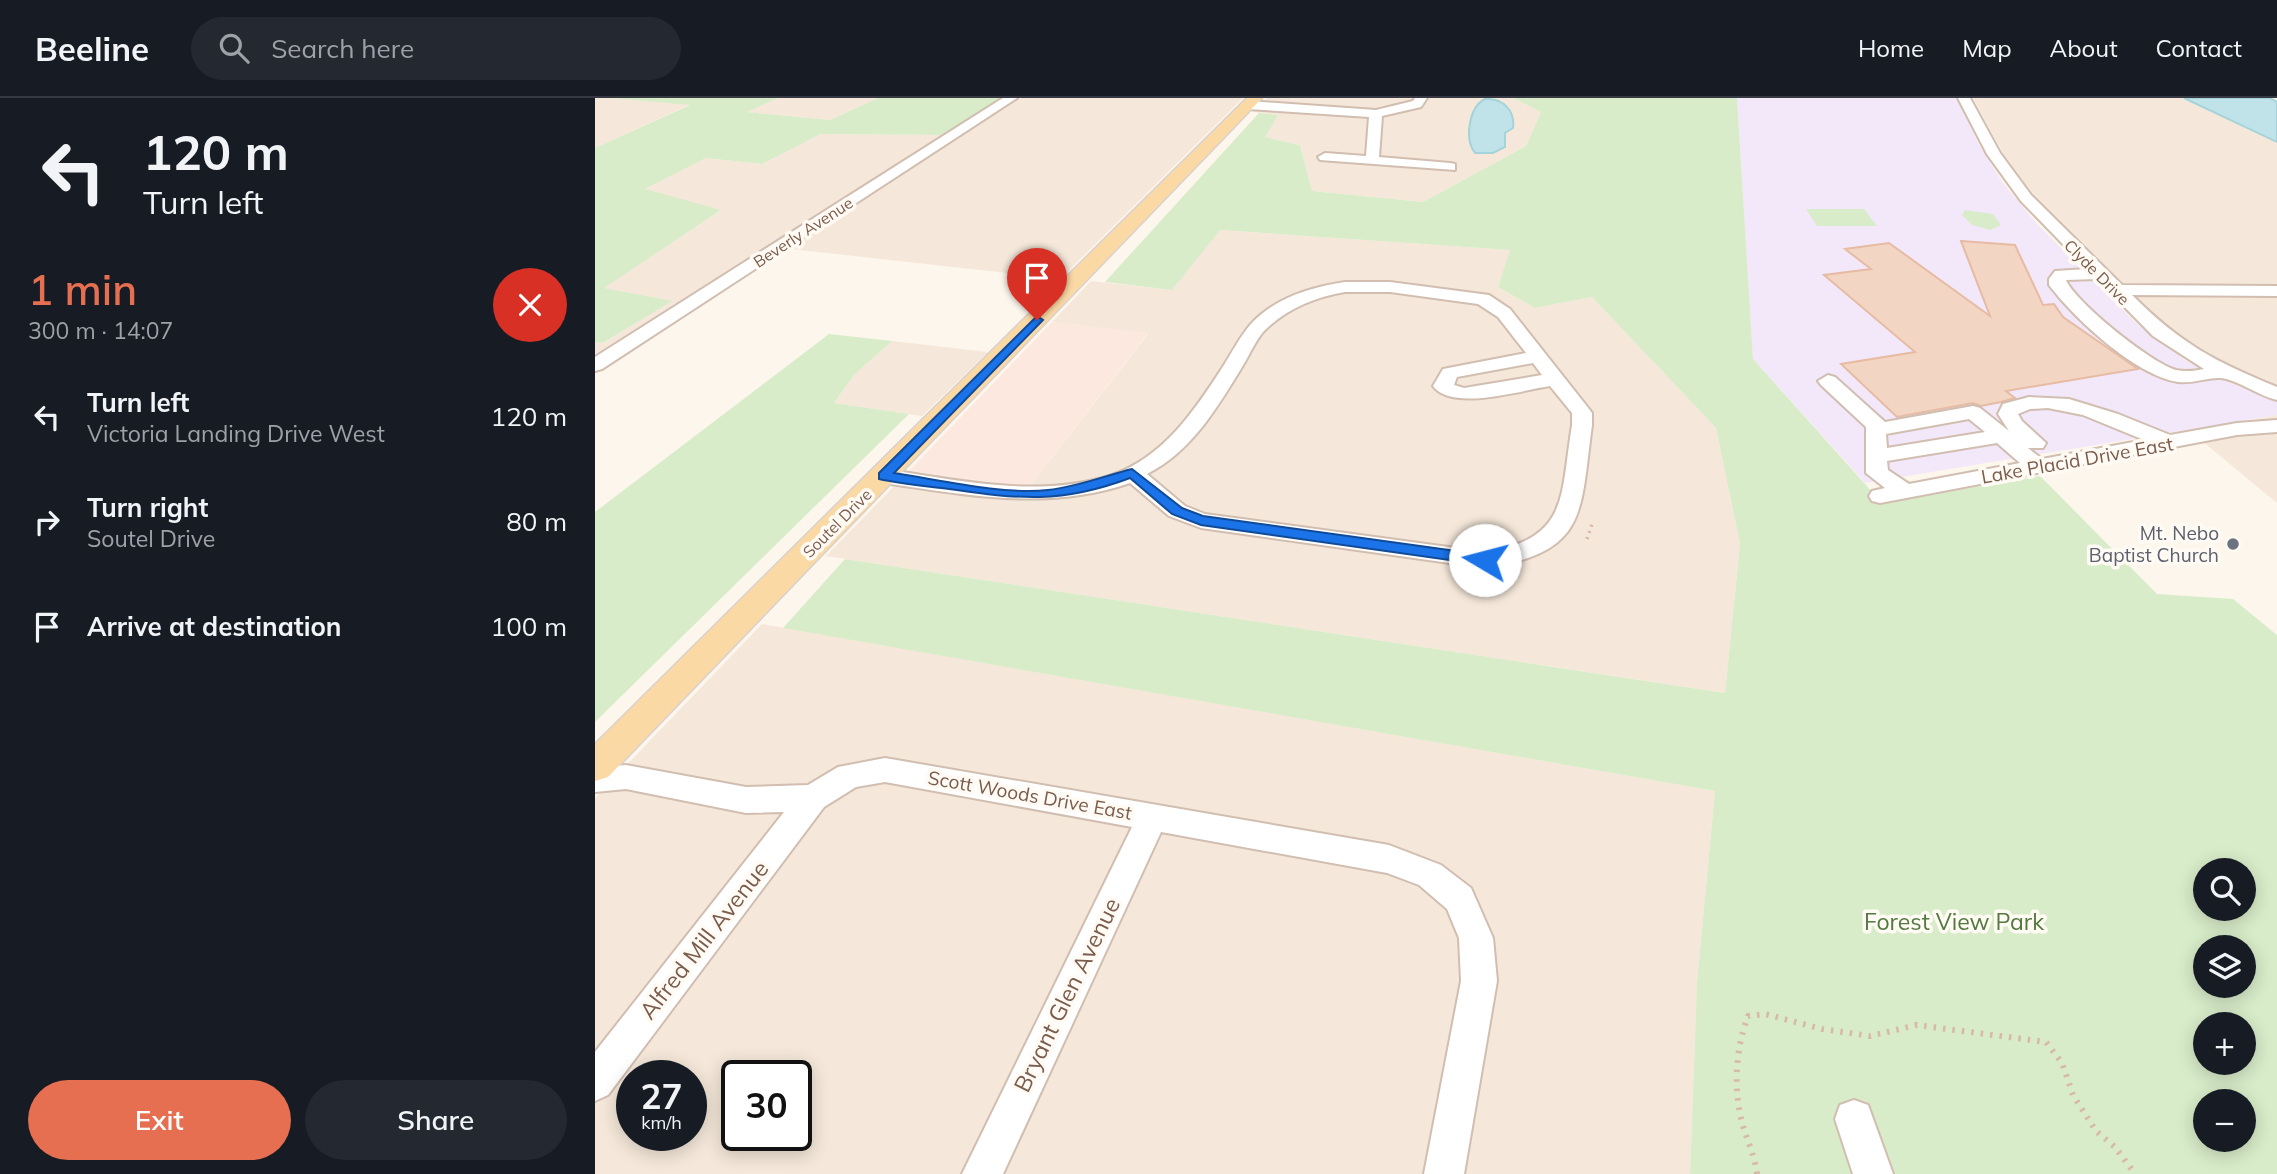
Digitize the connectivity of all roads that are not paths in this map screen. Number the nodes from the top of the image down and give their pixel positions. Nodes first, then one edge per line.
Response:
1 (1011, 98) edge
2 (1421, 98) edge
3 (1964, 98) edge
4 (1252, 101) edge
5 (1376, 114) junction
6 (1325, 157) dead end
7 (1372, 161) junction
8 (1450, 167) dead end
9 (2099, 274) junction
10 (1368, 286) joint
11 (2115, 289) junction
12 (2277, 291) edge
13 (1537, 357) junction
14 (595, 366) edge
15 (2223, 372) junction
16 (1555, 379) junction
17 (1828, 381) dead end
18 (2277, 394) edge
19 (2276, 424) edge
20 (1880, 429) junction
21 (2002, 436) junction
22 (2169, 443) junction
23 (1876, 456) junction
24 (2061, 462) junction
25 (2037, 466) junction
26 (1132, 473) junction
27 (884, 476) junction
28 (1906, 492) junction
29 (1879, 496) dead end
30 (1533, 552) joint
31 (595, 767) edge
32 (595, 780) edge
33 (813, 798) junction
34 (1153, 816) junction
35 (595, 1082) edge
36 (1854, 1119) dead end
37 (982, 1174) edge
38 (1444, 1174) edge
39 (1873, 1174) edge

1 - 14 street, Beverly Avenue
2 - 5 street
3 - 9 street, Clyde Drive
4 - 5 street
4 - 27 main road, Soutel Drive
5 - 7 street
6 - 7 street
7 - 8 street
9 - 11 street, Clyde Drive
9 - 15 street
10 - 13 street
10 - 26 street
11 - 12 street
11 - 15 street, Clyde Drive
13 - 16 street
13 - 16 street
15 - 18 street, Clyde Drive
16 - 30 street
17 - 20 street
19 - 22 street, Lake Placid Drive East
20 - 21 street
20 - 23 street
21 - 23 street
21 - 25 street
22 - 24 street, Lake Placid Drive East
22 - 24 street
23 - 28 street
24 - 25 street, Lake Placid Drive East
25 - 28 street, Lake Placid Drive East
26 - 27 street
26 - 30 street
27 - 31 main road, Soutel Drive
28 - 29 street, Lake Placid Drive East
32 - 33 street, Scott Woods Drive East
33 - 34 street, Scott Woods Drive East
33 - 35 street, Alfred Mill Avenue
34 - 37 street, Bryant Glen Avenue
34 - 38 street, Scott Woods Drive East
36 - 39 street

